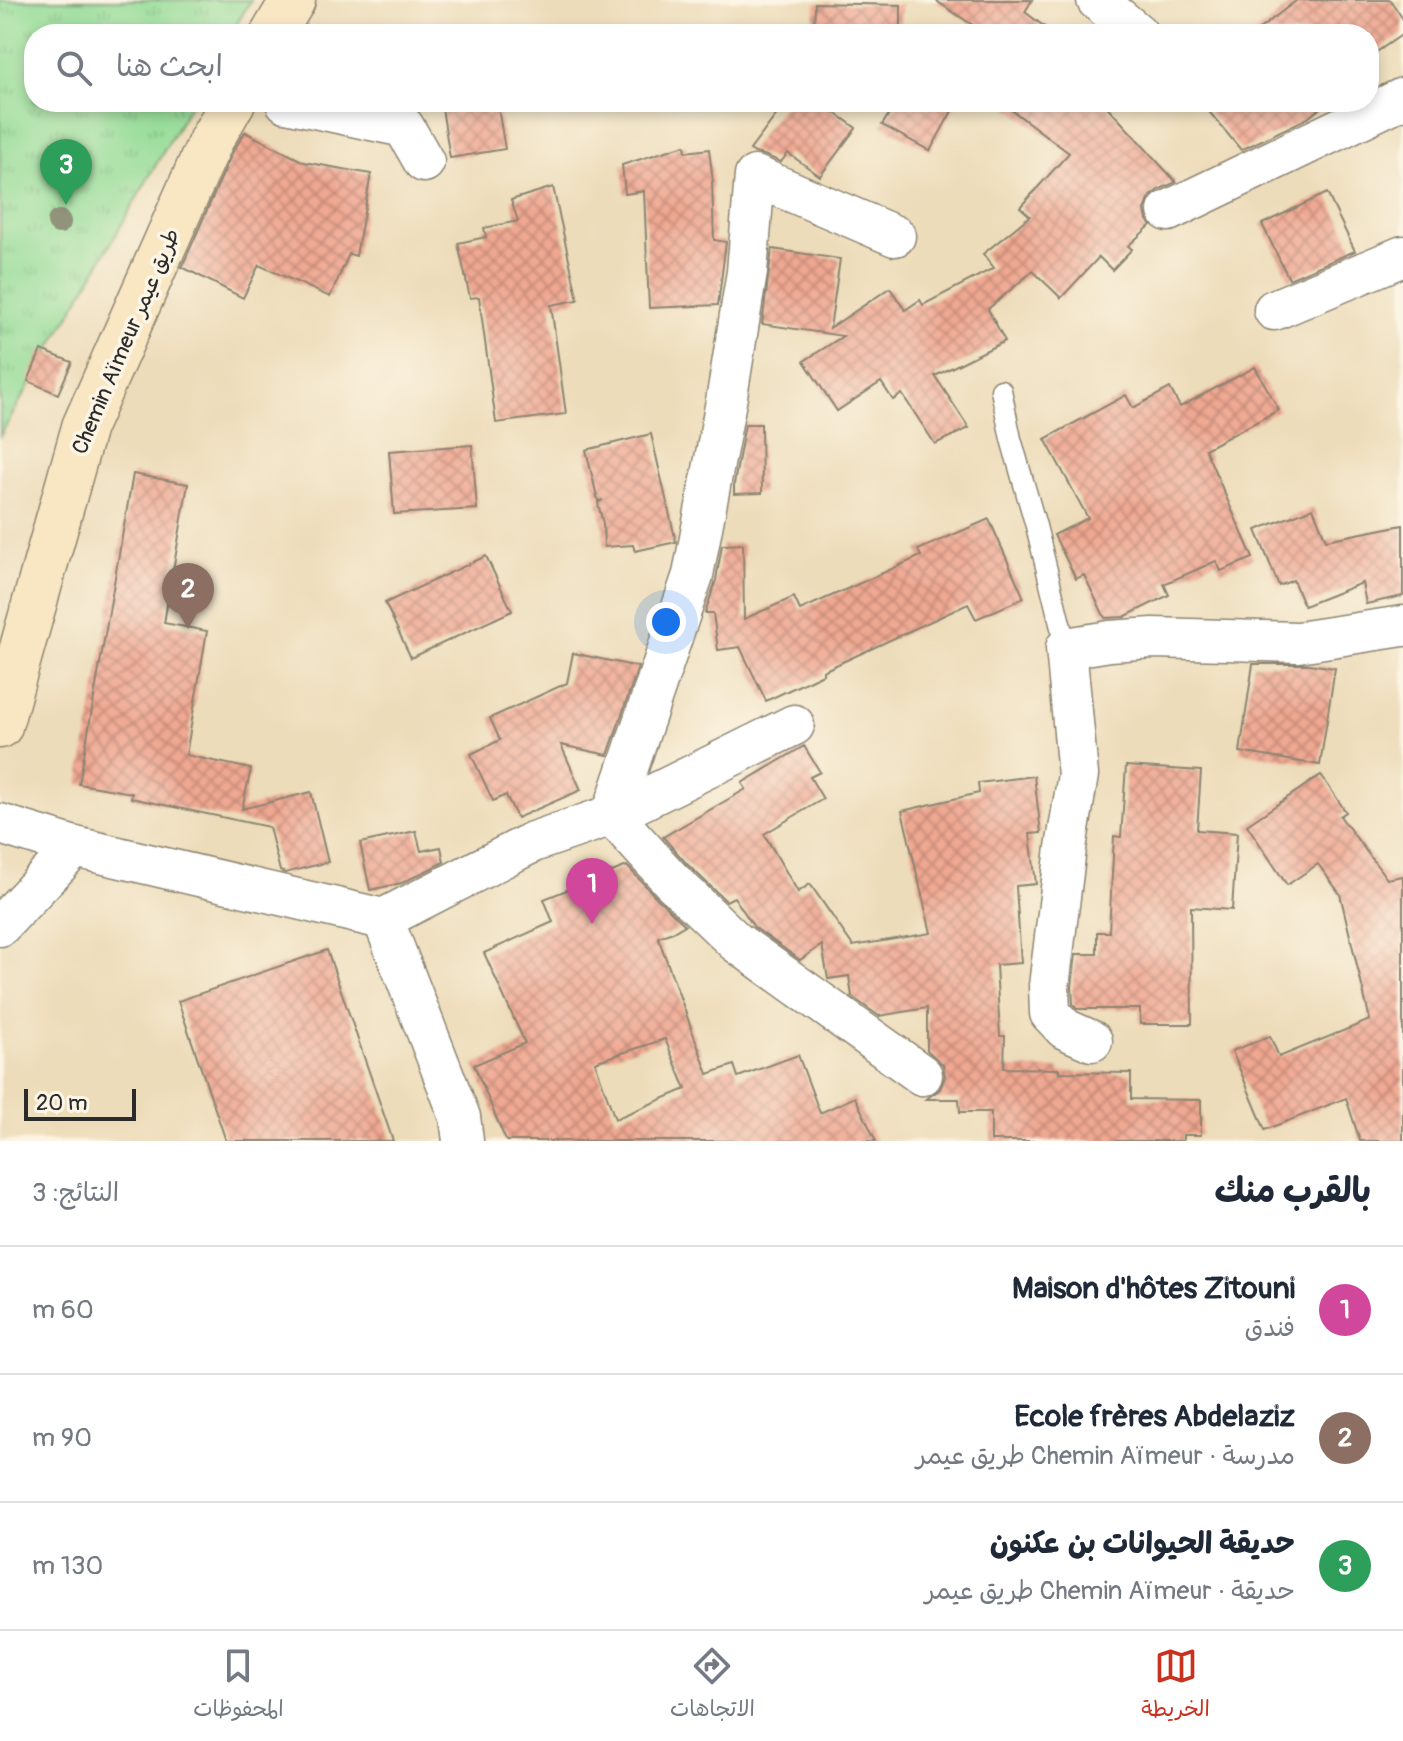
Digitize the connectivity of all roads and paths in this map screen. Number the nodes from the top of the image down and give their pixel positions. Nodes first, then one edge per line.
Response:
1 (293, 0) edge
2 (1097, 0) edge
3 (279, 24) edge
4 (1126, 24) edge
5 (1403, 98) edge
6 (1379, 110) edge
7 (227, 112) edge
8 (333, 112) edge
9 (1374, 112) edge
10 (424, 162) dead end
11 (1168, 211) dead end
12 (895, 236) dead end
13 (1403, 256) edge
14 (1274, 310) dead end
15 (1001, 390) dead end
16 (1403, 626) edge
17 (1066, 648) junction
18 (794, 725) dead end
19 (0, 726) edge
20 (612, 815) junction
21 (0, 824) edge
22 (75, 847) junction
23 (383, 919) junction
24 (0, 926) edge
25 (1092, 1041) dead end
26 (922, 1075) dead end
27 (463, 1141) edge

1 - 3 street
2 - 4 street
5 - 6 street
7 - 19 street, Chemin Aïmeur طريق عيمر
8 - 10 street
9 - 11 street
12 - 20 street
13 - 14 street
15 - 17 lane
16 - 17 street
17 - 25 street
18 - 20 street
20 - 23 street
20 - 26 street
21 - 22 street
22 - 23 street
22 - 24 street
23 - 27 street

